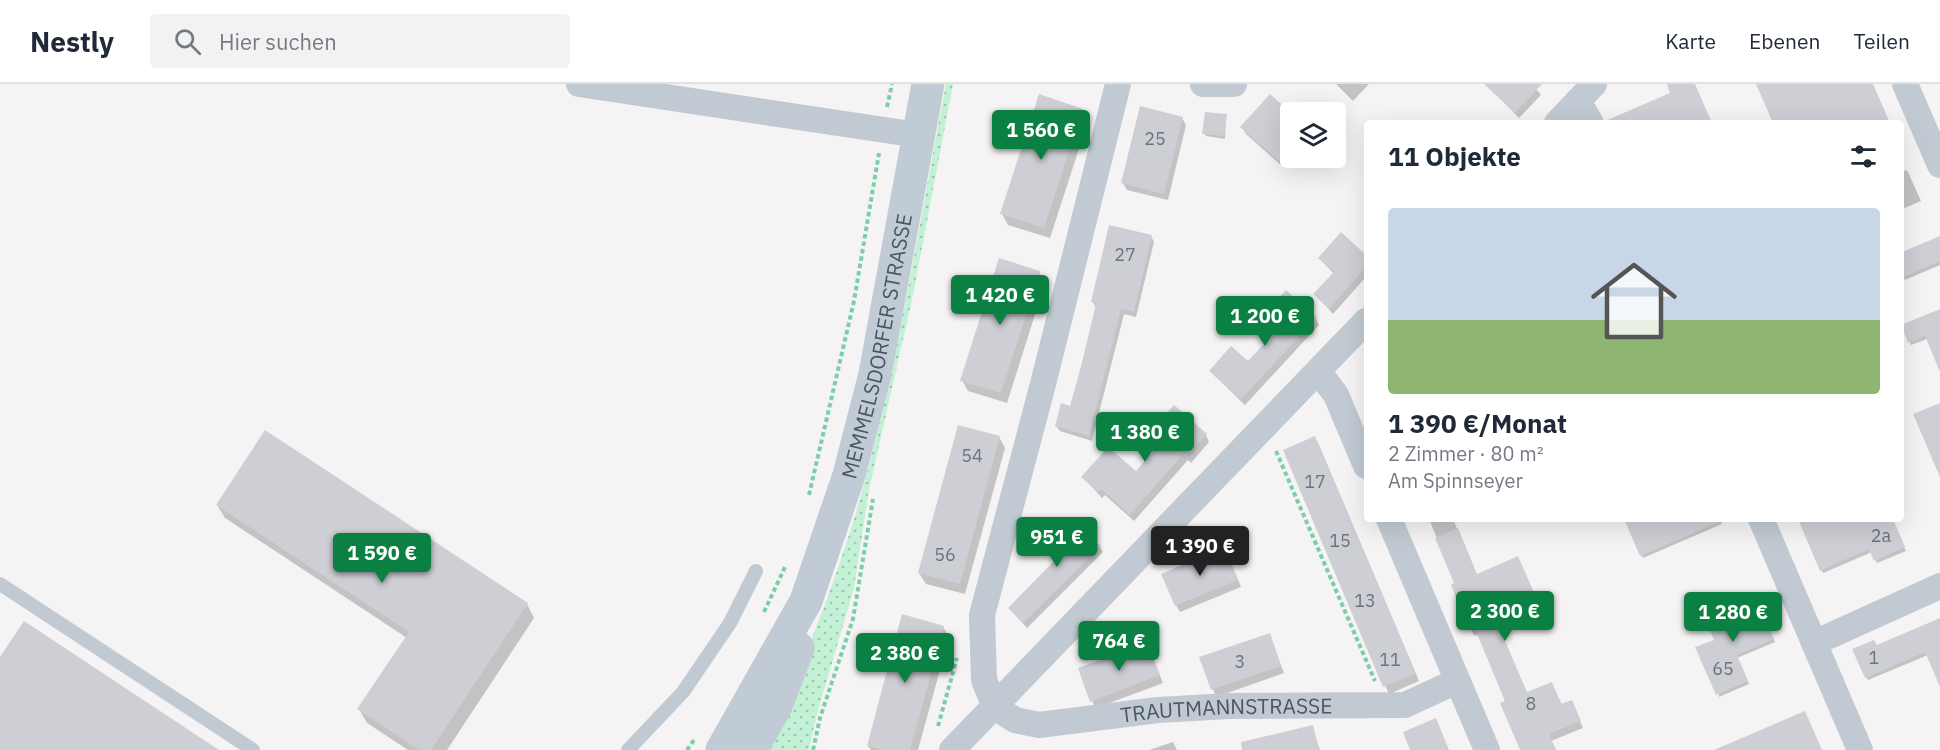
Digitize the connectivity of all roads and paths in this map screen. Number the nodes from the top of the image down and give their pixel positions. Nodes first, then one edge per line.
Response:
1 (579, 84) edge
2 (892, 84) edge
3 (928, 84) edge
4 (1118, 84) edge
5 (1203, 84) edge
6 (1234, 84) edge
7 (1905, 84) edge
8 (1584, 90) edge
9 (1559, 120) edge
10 (1590, 120) edge
11 (883, 129) junction
12 (918, 135) junction
13 (1940, 165) edge
14 (1364, 323) edge
15 (1319, 372) junction
16 (1258, 433) junction
17 (1364, 461) edge
18 (808, 499) dead end
19 (1390, 522) edge
20 (1762, 522) edge
21 (786, 565) dead end
22 (756, 571) dead end
23 (0, 584) edge
24 (1940, 586) edge
25 (806, 601) junction
26 (761, 619) dead end
27 (1814, 643) junction
28 (959, 650) dead end
29 (1458, 681) junction
30 (1380, 706) junction
31 (995, 707) junction
32 (938, 728) dead end
33 (711, 741) edge
34 (253, 750) edge
35 (628, 750) edge
36 (687, 750) edge
37 (751, 750) edge
38 (952, 750) edge
39 (1487, 750) edge
40 (1860, 750) edge

1 - 11 street
2 - 11 path
3 - 12 main road, MEMMELSDORFER STRASSE
4 - 31 street
5 - 6 street
7 - 13 street
8 - 9 street
8 - 10 street
11 - 12 street
11 - 18 path
12 - 25 main road, MEMMELSDORFER STRASSE
14 - 15 street
15 - 16 street
15 - 17 street
16 - 30 path
16 - 31 street
19 - 29 street
20 - 27 street
21 - 26 path
22 - 35 lane
23 - 34 lane
24 - 27 street
25 - 33 main road, MEMMELSDORFER STRASSE
25 - 37 main road, MEMMELSDORFER STRASSE
27 - 40 street
28 - 32 path
29 - 30 street, TRAUTMANNSTRASSE
29 - 39 street
30 - 31 street, TRAUTMANNSTRASSE
31 - 38 street
33 - 36 path

